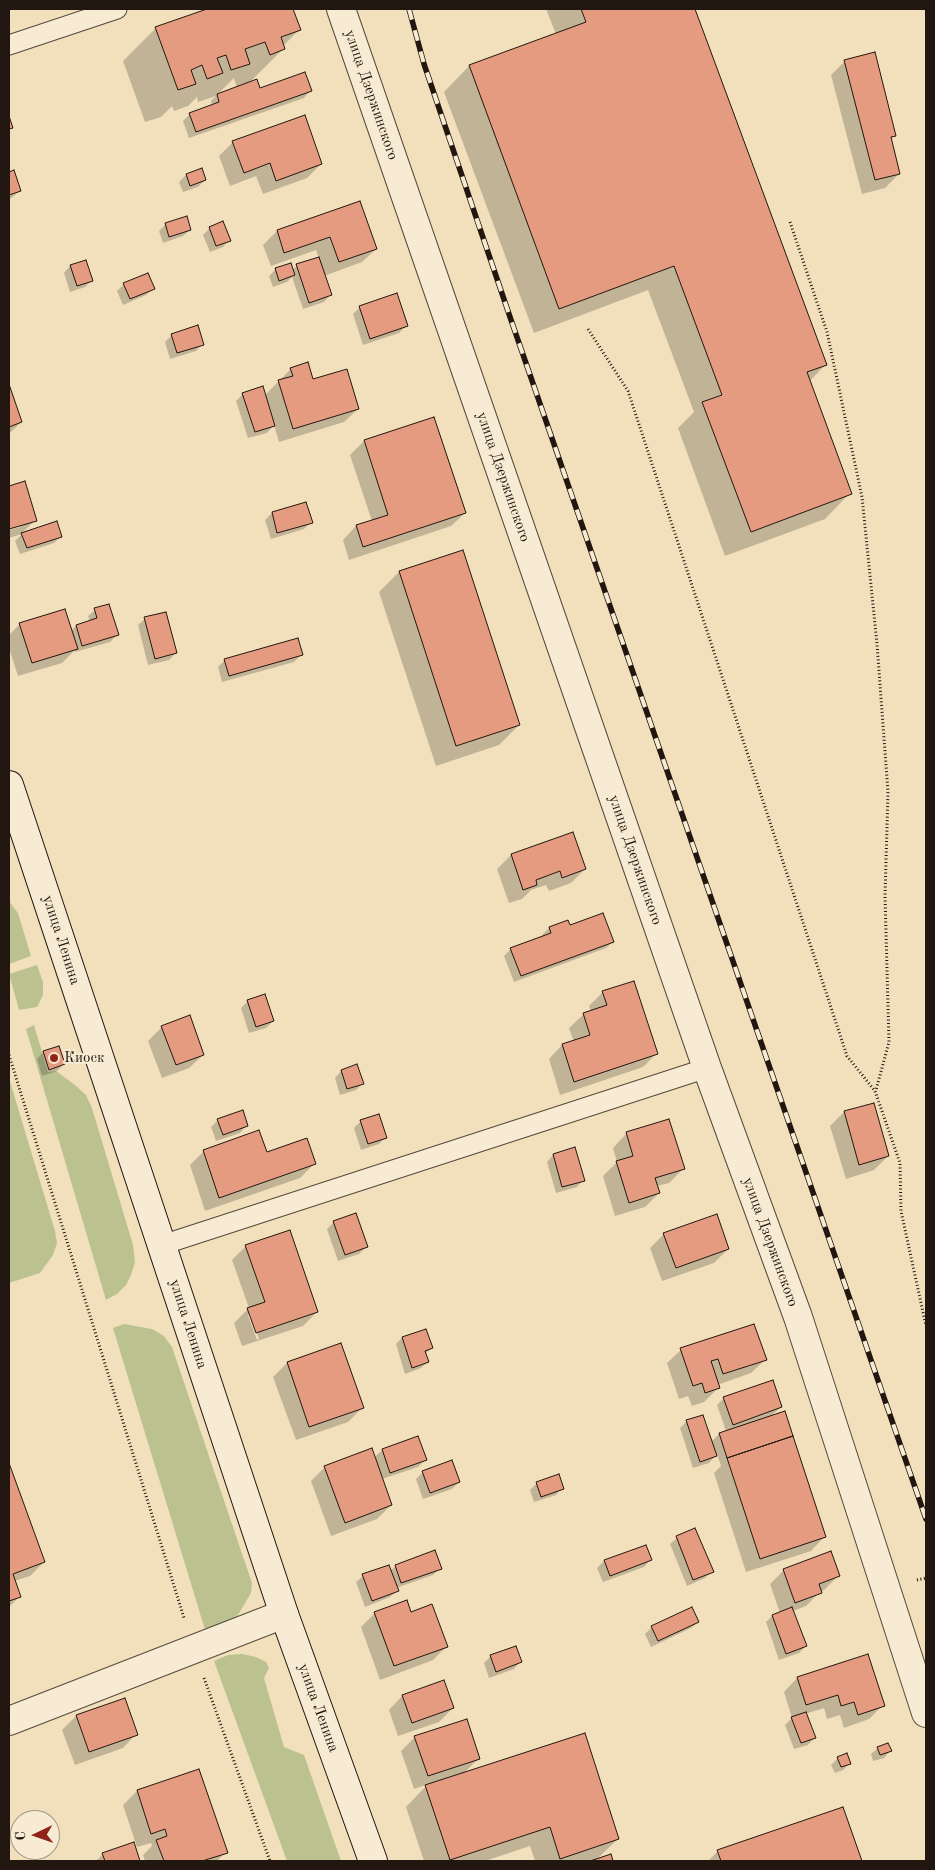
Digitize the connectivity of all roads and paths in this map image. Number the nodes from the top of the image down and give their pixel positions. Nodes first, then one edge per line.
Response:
1 (117, 9) edge
2 (341, 9) edge
3 (9, 45) edge
4 (790, 222) dead end
5 (588, 329) dead end
6 (9, 785) edge
7 (17, 832) edge
8 (9, 1056) edge
9 (707, 1068) junction
10 (876, 1091) junction
11 (162, 1245) junction
12 (926, 1326) edge
13 (284, 1614) junction
14 (193, 1649) junction
15 (926, 1713) edge
16 (9, 1721) edge
17 (270, 1861) edge
18 (372, 1861) edge

1 - 3 lane
2 - 9 street, улица Дзержинского
4 - 10 path
5 - 10 path
6 - 7 street, улица Ленина
7 - 11 street, улица Ленина
8 - 14 path
9 - 11 lane
9 - 15 street, улица Дзержинского
10 - 12 path
11 - 13 street, улица Ленина
13 - 14 street
13 - 18 street, улица Ленина
14 - 16 street
14 - 17 path

